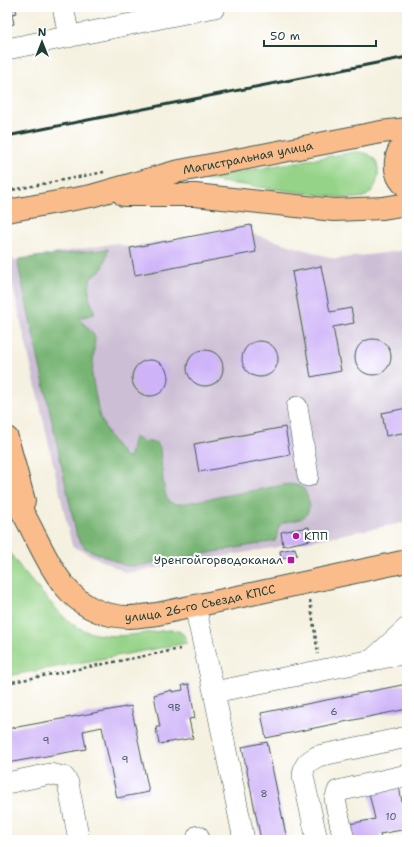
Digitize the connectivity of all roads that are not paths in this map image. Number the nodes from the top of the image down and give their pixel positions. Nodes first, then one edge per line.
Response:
1 (63, 7) edge
2 (215, 7) edge
3 (185, 10) edge
4 (69, 37) junction
5 (7, 49) edge
6 (407, 129) edge
7 (407, 142) edge
8 (407, 187) edge
9 (91, 196) junction
10 (407, 204) edge
11 (7, 212) edge
12 (296, 407) dead end
13 (7, 438) edge
14 (308, 476) dead end
15 (7, 486) edge
16 (33, 531) junction
17 (407, 561) edge
18 (195, 606) junction
19 (407, 628) edge
20 (407, 653) edge
21 (370, 661) junction
22 (214, 692) junction
23 (407, 737) edge
24 (407, 775) edge
25 (7, 783) edge
26 (79, 840) edge
27 (244, 840) edge
28 (317, 840) edge
29 (344, 840) edge

1 - 4 street
2 - 3 street
3 - 4 street
4 - 5 street
6 - 9 main road, Магистральная улица
7 - 8 main road
9 - 10 main road, Магистральная улица
9 - 11 main road, Магистральная улица
12 - 14 street
13 - 16 main road, улица 26-го Съезда КПСС
15 - 16 main road, улица 26-го Съезда КПСС
16 - 18 main road, улица 26-го Съезда КПСС
17 - 18 main road, улица 26-го Съезда КПСС
18 - 22 street
19 - 21 street
20 - 21 street
21 - 22 street
22 - 27 street
23 - 28 street
24 - 29 street
25 - 26 street

